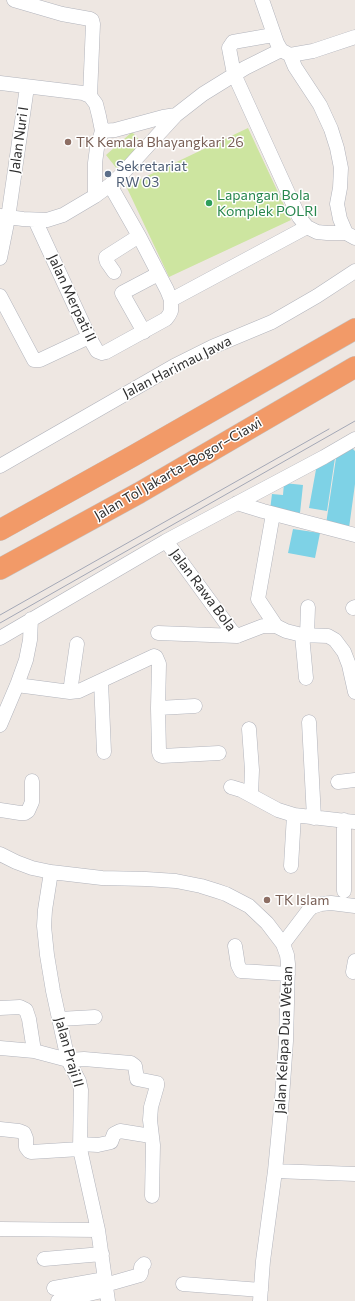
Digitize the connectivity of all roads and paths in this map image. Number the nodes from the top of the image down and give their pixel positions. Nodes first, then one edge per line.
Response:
1 (14, 0) edge
2 (262, 0) edge
3 (273, 35) junction
4 (355, 37) edge
5 (285, 53) junction
6 (234, 74) junction
7 (0, 83) edge
8 (27, 86) junction
9 (90, 96) junction
10 (176, 115) junction
11 (102, 131) junction
12 (110, 185) junction
13 (95, 196) junction
14 (4, 217) edge
15 (35, 220) junction
16 (307, 227) junction
17 (350, 235) edge
18 (139, 236) junction
19 (0, 258) edge
20 (355, 271) edge
21 (114, 272) dead end
22 (158, 274) junction
23 (0, 296) edge
24 (171, 300) junction
25 (355, 330) edge
26 (144, 332) junction
27 (89, 337) junction
28 (355, 367) edge
29 (355, 439) edge
30 (2, 463) edge
31 (237, 503) junction
32 (273, 514) junction
33 (0, 530) edge
34 (355, 535) edge
35 (166, 541) junction
36 (0, 570) edge
37 (308, 607) dead end
38 (31, 619) junction
39 (276, 626) junction
40 (158, 633) dead end
41 (304, 635) junction
42 (237, 636) junction
43 (0, 638) edge
44 (77, 644) dead end
45 (306, 678) dead end
46 (101, 681) junction
47 (18, 685) junction
48 (70, 692) junction
49 (355, 692) edge
50 (195, 706) dead end
51 (158, 708) junction
52 (309, 722) dead end
53 (0, 725) edge
54 (249, 729) dead end
55 (104, 752) dead end
56 (219, 753) dead end
57 (355, 780) edge
58 (32, 781) dead end
59 (338, 782) dead end
60 (231, 787) dead end
61 (251, 795) junction
62 (0, 810) edge
63 (294, 815) junction
64 (314, 818) junction
65 (349, 821) edge
66 (0, 854) edge
67 (291, 866) dead end
68 (51, 872) junction
69 (344, 891) dead end
70 (355, 906) edge
71 (283, 944) junction
72 (235, 946) dead end
73 (288, 974) junction
74 (0, 1008) edge
75 (95, 1017) dead end
76 (59, 1019) junction
77 (0, 1048) edge
78 (34, 1051) junction
79 (68, 1060) junction
80 (0, 1129) edge
81 (151, 1136) junction
82 (80, 1147) junction
83 (275, 1171) junction
84 (355, 1174) edge
85 (152, 1196) dead end
86 (0, 1229) edge
87 (98, 1230) junction
88 (102, 1254) junction
89 (44, 1259) dead end
90 (144, 1264) dead end
91 (183, 1284) dead end
92 (106, 1289) edge
93 (56, 1294) edge
94 (260, 1296) edge

1 - 9 street
2 - 3 street
3 - 5 street
3 - 6 street
4 - 5 street
5 - 6 street
5 - 17 street
6 - 10 street
6 - 16 street
7 - 8 street
8 - 9 street
8 - 14 street, Jalan Nuri I
9 - 11 street
10 - 11 street
10 - 12 street
11 - 13 street
12 - 13 street
12 - 18 street
13 - 15 street
14 - 15 street
14 - 19 street, Jalan Nuri I
15 - 27 street, Jalan Merpati II
16 - 17 street
16 - 24 street
18 - 21 street
18 - 22 street
20 - 30 street, Jalan Harimau Jawa
22 - 24 street
22 - 26 street
23 - 27 street
24 - 26 street
25 - 33 highway
26 - 27 street, Jalan Merpati II
28 - 36 highway, Jalan Tol Jakarta–Bogor–Ciawi
29 - 31 street
31 - 32 street
31 - 35 street
32 - 34 street
32 - 39 street
35 - 38 street, Jalan Rawa Bola
35 - 42 street, Jalan Rawa Bola
37 - 41 street
38 - 43 street, Jalan Rawa Bola
38 - 47 street
39 - 41 street, Jalan Rawa Bola
39 - 42 street, Jalan Rawa Bola
40 - 42 street
41 - 45 street
41 - 49 street, Jalan Rawa Bola
44 - 48 street
46 - 48 street
46 - 51 street
46 - 55 street
47 - 48 street
47 - 53 street
50 - 51 street
51 - 56 street
52 - 64 street
54 - 61 street
57 - 59 street
58 - 62 street
60 - 61 street
61 - 63 street
63 - 64 street
63 - 67 street
64 - 65 street
65 - 69 street
66 - 68 street, Jalan Kelapa Dua Wetan
68 - 71 street, Jalan Kelapa Dua Wetan
68 - 76 street, Jalan Praji II
70 - 71 street
71 - 73 street, Jalan Kelapa Dua Wetan
72 - 73 street
73 - 83 street, Jalan Kelapa Dua Wetan
74 - 78 street
75 - 76 street
76 - 79 street, Jalan Praji II
77 - 78 street
78 - 79 street
79 - 81 street
79 - 82 street, Jalan Praji II
80 - 82 street
81 - 82 street
81 - 85 street
82 - 87 street, Jalan Praji II
83 - 84 street
83 - 94 street, Jalan Kelapa Dua Wetan
86 - 87 street
87 - 88 street, Jalan Praji II
88 - 89 street
88 - 92 street, Jalan Praji II
90 - 92 street
91 - 94 street
92 - 93 street

